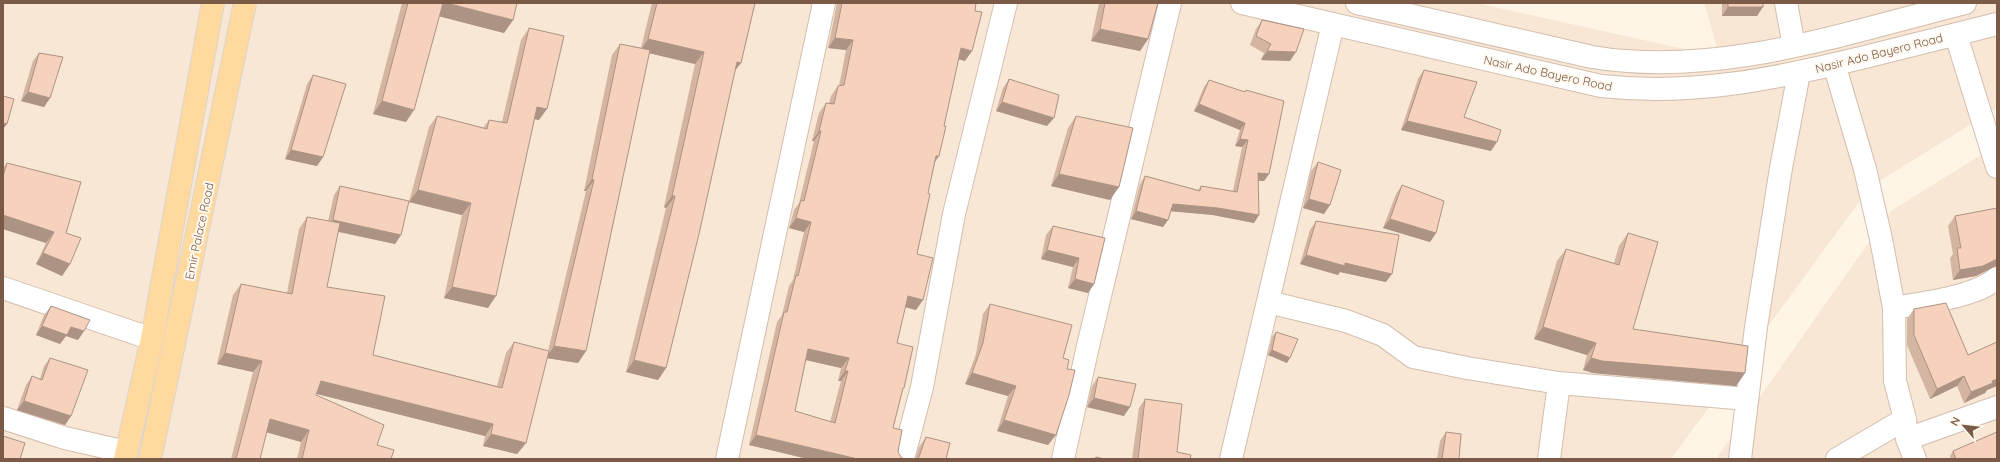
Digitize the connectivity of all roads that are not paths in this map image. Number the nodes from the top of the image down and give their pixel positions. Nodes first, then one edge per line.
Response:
1 (213, 3) edge
2 (824, 3) edge
3 (1006, 3) edge
4 (1170, 3) edge
5 (1242, 3) edge
6 (1357, 3) edge
7 (1786, 3) edge
8 (1965, 3) edge
9 (242, 4) edge
10 (1333, 24) junction
11 (1997, 24) edge
12 (1956, 35) junction
13 (1794, 46) junction
14 (1834, 64) junction
15 (1800, 73) junction
16 (1997, 167) edge
17 (1997, 278) edge
18 (3, 288) edge
19 (1268, 302) junction
20 (1894, 308) junction
21 (152, 339) junction
22 (1559, 383) junction
23 (1747, 399) junction
24 (1997, 407) edge
25 (3, 418) edge
26 (1906, 429) junction
27 (125, 455) edge
28 (150, 459) edge
29 (728, 459) edge
30 (904, 459) edge
31 (1063, 459) edge
32 (1231, 459) edge
33 (1549, 459) edge
34 (1740, 459) edge
35 (1837, 459) edge
36 (1915, 459) edge

1 - 21 main road, Emir Palace Road
2 - 29 street
3 - 30 street
4 - 31 street
5 - 10 street, Nasir Ado Bayero Road
6 - 13 street
7 - 13 street
8 - 13 street
9 - 28 main road, Emir Palace Road
10 - 15 street, Nasir Ado Bayero Road
10 - 19 street
11 - 12 street, Nasir Ado Bayero Road
12 - 14 street, Nasir Ado Bayero Road
12 - 16 street
14 - 15 street, Nasir Ado Bayero Road
14 - 20 street
15 - 23 street
17 - 20 street
18 - 21 street
19 - 22 street
19 - 32 street
20 - 26 street
21 - 27 main road, Emir Palace Road
22 - 23 street
22 - 33 street
23 - 34 street
24 - 26 street
25 - 27 street
26 - 35 street
26 - 36 street

